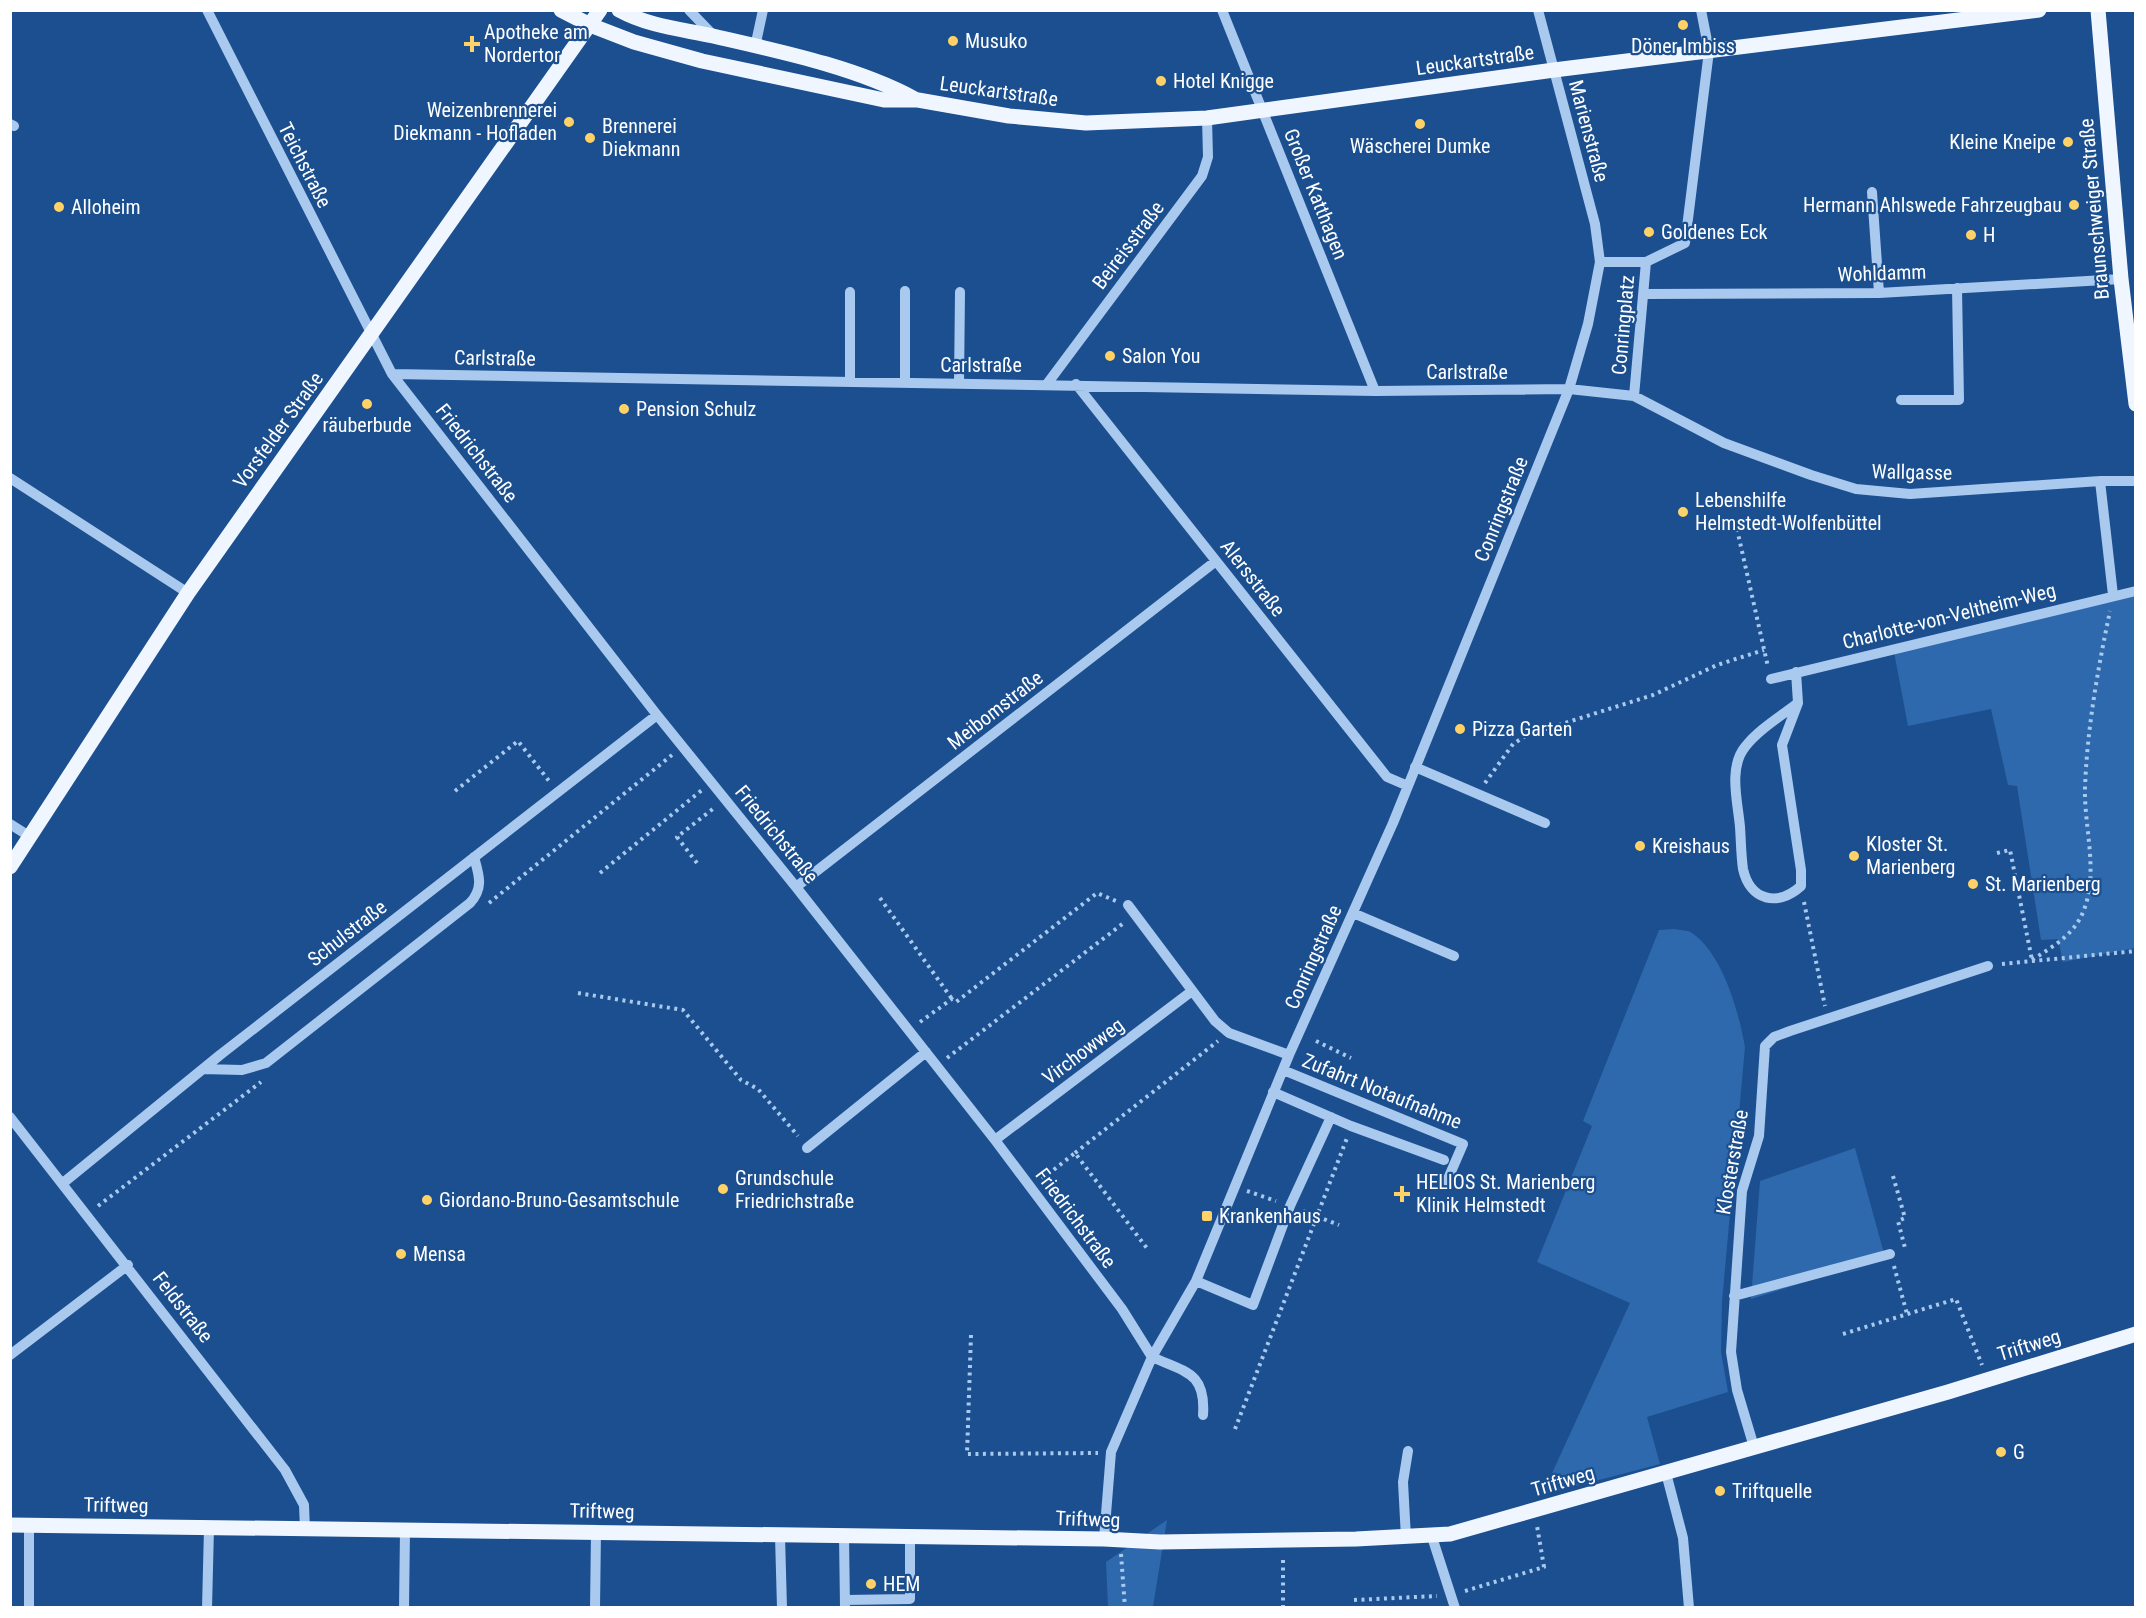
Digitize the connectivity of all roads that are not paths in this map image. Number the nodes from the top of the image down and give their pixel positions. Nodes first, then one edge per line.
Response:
1 (207, 10) edge
2 (561, 10) edge
3 (600, 10) edge
4 (619, 10) edge
5 (689, 10) edge
6 (763, 10) edge
7 (1222, 10) edge
8 (1538, 10) edge
9 (1701, 10) edge
10 (2038, 10) edge
11 (2098, 10) edge
12 (590, 26) junction
13 (714, 37) junction
14 (755, 47) junction
15 (1709, 51) junction
16 (1554, 70) junction
17 (918, 100) junction
18 (1264, 111) junction
19 (1207, 118) junction
20 (1872, 192) dead end
21 (1600, 262) junction
22 (1646, 262) junction
23 (2121, 279) junction
24 (1957, 288) junction
25 (905, 291) dead end
26 (849, 292) dead end
27 (960, 292) dead end
28 (1879, 292) junction
29 (1644, 294) junction
30 (372, 336) junction
31 (392, 374) junction
32 (850, 381) junction
33 (905, 383) junction
34 (959, 384) junction
35 (1047, 384) junction
36 (1076, 384) junction
37 (1569, 389) junction
38 (1375, 391) junction
39 (1634, 396) junction
40 (1901, 400) dead end
41 (2136, 404) edge
42 (10, 478) edge
43 (2100, 481) junction
44 (2136, 482) edge
45 (1216, 561) junction
46 (2136, 591) edge
47 (188, 593) junction
48 (2113, 595) junction
49 (1796, 672) junction
50 (1771, 679) dead end
51 (1798, 703) junction
52 (657, 715) junction
53 (1415, 767) junction
54 (1408, 786) junction
55 (1545, 823) dead end
56 (10, 824) edge
57 (29, 836) junction
58 (474, 857) junction
59 (10, 867) edge
60 (796, 887) junction
61 (1131, 910) road end
62 (1353, 913) junction
63 (1454, 956) dead end
64 (1988, 966) road end
65 (1192, 991) junction
66 (926, 1052) junction
67 (1289, 1055) junction
68 (204, 1069) junction
69 (1284, 1070) junction
70 (1273, 1092) junction
71 (10, 1117) edge
72 (1331, 1117) junction
73 (995, 1140) junction
74 (807, 1148) road end
75 (1444, 1160) dead end
76 (1447, 1181) dead end
77 (63, 1183) junction
78 (1890, 1254) dead end
79 (128, 1265) junction
80 (1196, 1281) junction
81 (1734, 1296) junction
82 (2136, 1334) edge
83 (10, 1355) edge
84 (1152, 1357) junction
85 (1203, 1415) dead end
86 (1754, 1447) junction
87 (1408, 1451) dead end
88 (1666, 1473) junction
89 (10, 1525) edge
90 (29, 1525) junction
91 (209, 1528) junction
92 (305, 1529) junction
93 (405, 1531) junction
94 (596, 1532) junction
95 (780, 1536) junction
96 (844, 1536) junction
97 (910, 1537) junction
98 (1432, 1537) junction
99 (1406, 1538) junction
100 (1104, 1539) junction
101 (845, 1604) edge
102 (29, 1608) edge
103 (207, 1608) edge
104 (404, 1608) edge
105 (595, 1608) edge
106 (782, 1608) edge
107 (1455, 1608) edge
108 (1689, 1608) edge

1 - 30 street, Teichstraße
2 - 12 main road, Leuckartstraße
3 - 12 main road, Vorsfelder Straße
4 - 13 main road, Leuckartstraße
5 - 13 street
6 - 14 street
7 - 18 street, Großer Katthagen
8 - 16 street, Marienstraße
9 - 15 street
10 - 15 main road, Leuckartstraße
11 - 23 main road, Braunschweiger Straße
12 - 17 main road, Leuckartstraße
12 - 30 main road, Vorsfelder Straße
13 - 14 main road, Leuckartstraße
14 - 17 main road, Leuckartstraße
15 - 16 main road, Leuckartstraße
15 - 22 street
16 - 18 main road, Leuckartstraße
16 - 21 street, Marienstraße
17 - 19 main road, Leuckartstraße
18 - 19 main road, Leuckartstraße
18 - 38 street, Großer Katthagen
19 - 35 street, Beireisstraße
20 - 28 street
21 - 22 street, Conringplatz
21 - 37 street, Conringplatz
22 - 29 street, Conringplatz
23 - 24 street, Wohldamm
23 - 41 main road, Braunschweiger Straße
24 - 28 street, Wohldamm
24 - 40 street
25 - 33 street
26 - 32 street
27 - 34 street
28 - 29 street, Wohldamm
29 - 39 street, Conringplatz
30 - 31 street, Friedrichstraße
30 - 47 main road, Vorsfelder Straße
31 - 32 street, Carlstraße
31 - 52 street, Friedrichstraße
32 - 33 street, Carlstraße
33 - 34 street, Carlstraße
34 - 35 street, Carlstraße
35 - 36 street, Carlstraße
36 - 38 street, Carlstraße
36 - 45 street, Alersstraße
37 - 38 street, Carlstraße
37 - 39 street, Conringplatz
37 - 53 street, Conringstraße
39 - 43 street, Wallgasse
42 - 47 street
43 - 44 street, Wallgasse
43 - 48 street
45 - 54 street, Alersstraße
45 - 60 street, Meibomstraße
46 - 48 street, Charlotte-von-Veltheim-Weg
47 - 57 main road, Vorsfelder Straße
48 - 49 street, Charlotte-von-Veltheim-Weg
49 - 50 street, Charlotte-von-Veltheim-Weg
49 - 51 street
51 - 51 street
52 - 58 street, Schulstraße
52 - 60 street, Friedrichstraße
53 - 54 street, Conringstraße
53 - 55 street
54 - 62 street, Conringstraße
56 - 57 street
57 - 59 main road, Vorsfelder Straße
58 - 68 street, Schulstraße
58 - 68 street
60 - 66 street, Friedrichstraße
61 - 65 street
62 - 63 street
62 - 67 street, Conringstraße
64 - 81 street, Klosterstraße
65 - 67 street
65 - 73 street, Virchowweg
66 - 73 street, Friedrichstraße
66 - 74 street
67 - 69 street, Conringstraße
68 - 77 street, Schulstraße
69 - 70 street, Conringstraße
69 - 76 street, Zufahrt Notaufnahme
70 - 72 street
70 - 80 street, Conringstraße
71 - 77 street, Feldstraße
72 - 75 street
72 - 80 street
73 - 84 street, Friedrichstraße
77 - 79 street, Feldstraße
78 - 81 street
79 - 83 street
79 - 92 street, Feldstraße
80 - 84 street, Conringstraße
81 - 86 street, Klosterstraße
82 - 86 main road, Triftweg
84 - 85 street
84 - 100 street, Conringstraße
86 - 88 main road, Triftweg
87 - 99 street
88 - 98 main road, Triftweg
88 - 108 street
89 - 90 main road, Triftweg
90 - 91 main road, Triftweg
90 - 102 street
91 - 92 main road, Triftweg
91 - 103 street
92 - 93 main road, Triftweg
93 - 94 main road, Triftweg
93 - 104 street
94 - 95 main road, Triftweg
94 - 105 street
95 - 96 main road, Triftweg
95 - 106 street
96 - 97 main road, Triftweg
96 - 101 street
97 - 100 main road, Triftweg
97 - 101 street
98 - 99 main road, Triftweg
98 - 107 street
99 - 100 main road, Triftweg

